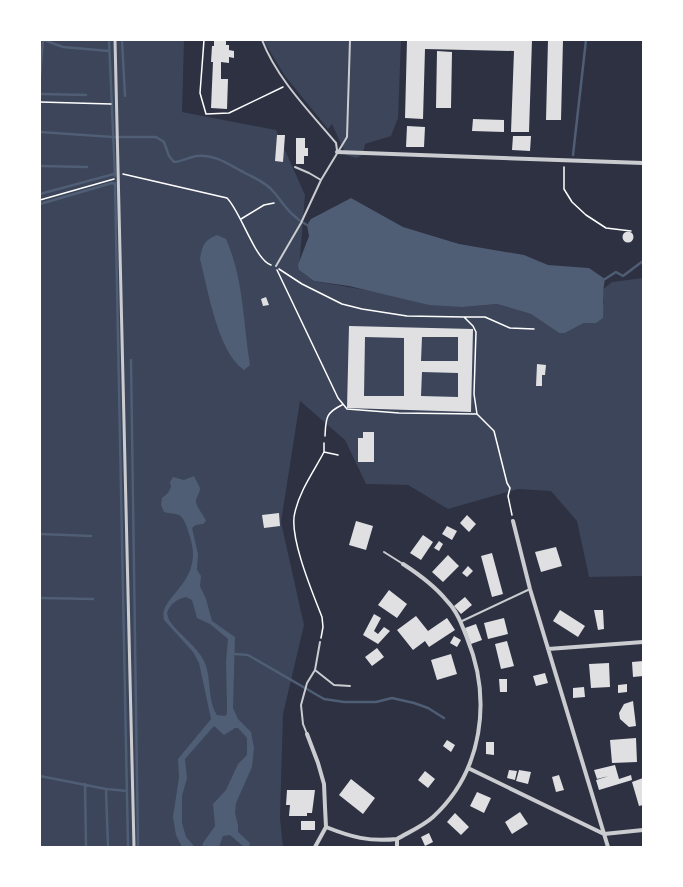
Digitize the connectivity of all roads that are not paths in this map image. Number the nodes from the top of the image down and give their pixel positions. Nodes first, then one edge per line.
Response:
1 (115, 40) edge
2 (262, 40) edge
3 (350, 40) edge
4 (337, 152) junction
5 (643, 163) edge
6 (295, 167) dead end
7 (321, 180) junction
8 (276, 266) road end
9 (513, 521) road end
10 (384, 552) dead end
11 (404, 564) joint
12 (530, 589) junction
13 (460, 622) junction
14 (320, 642) road end
15 (643, 642) edge
16 (548, 650) junction
17 (315, 670) junction
18 (350, 686) dead end
19 (307, 734) joint
20 (468, 768) junction
21 (326, 827) junction
22 (643, 830) edge
23 (604, 834) junction
24 (397, 839) junction
25 (134, 847) edge
26 (316, 847) edge
27 (397, 847) edge
28 (608, 847) edge

1 - 25 street
2 - 4 lane
3 - 4 lane
4 - 5 street
4 - 7 lane
6 - 7 lane
7 - 8 lane
9 - 12 street
10 - 11 lane
11 - 13 street
12 - 13 lane
12 - 16 street
13 - 20 street
14 - 17 lane
15 - 16 street
16 - 23 street
17 - 18 lane
17 - 19 lane
19 - 21 street
20 - 23 street
20 - 24 street
21 - 24 street
21 - 26 street
22 - 23 street
23 - 28 street
24 - 27 street

